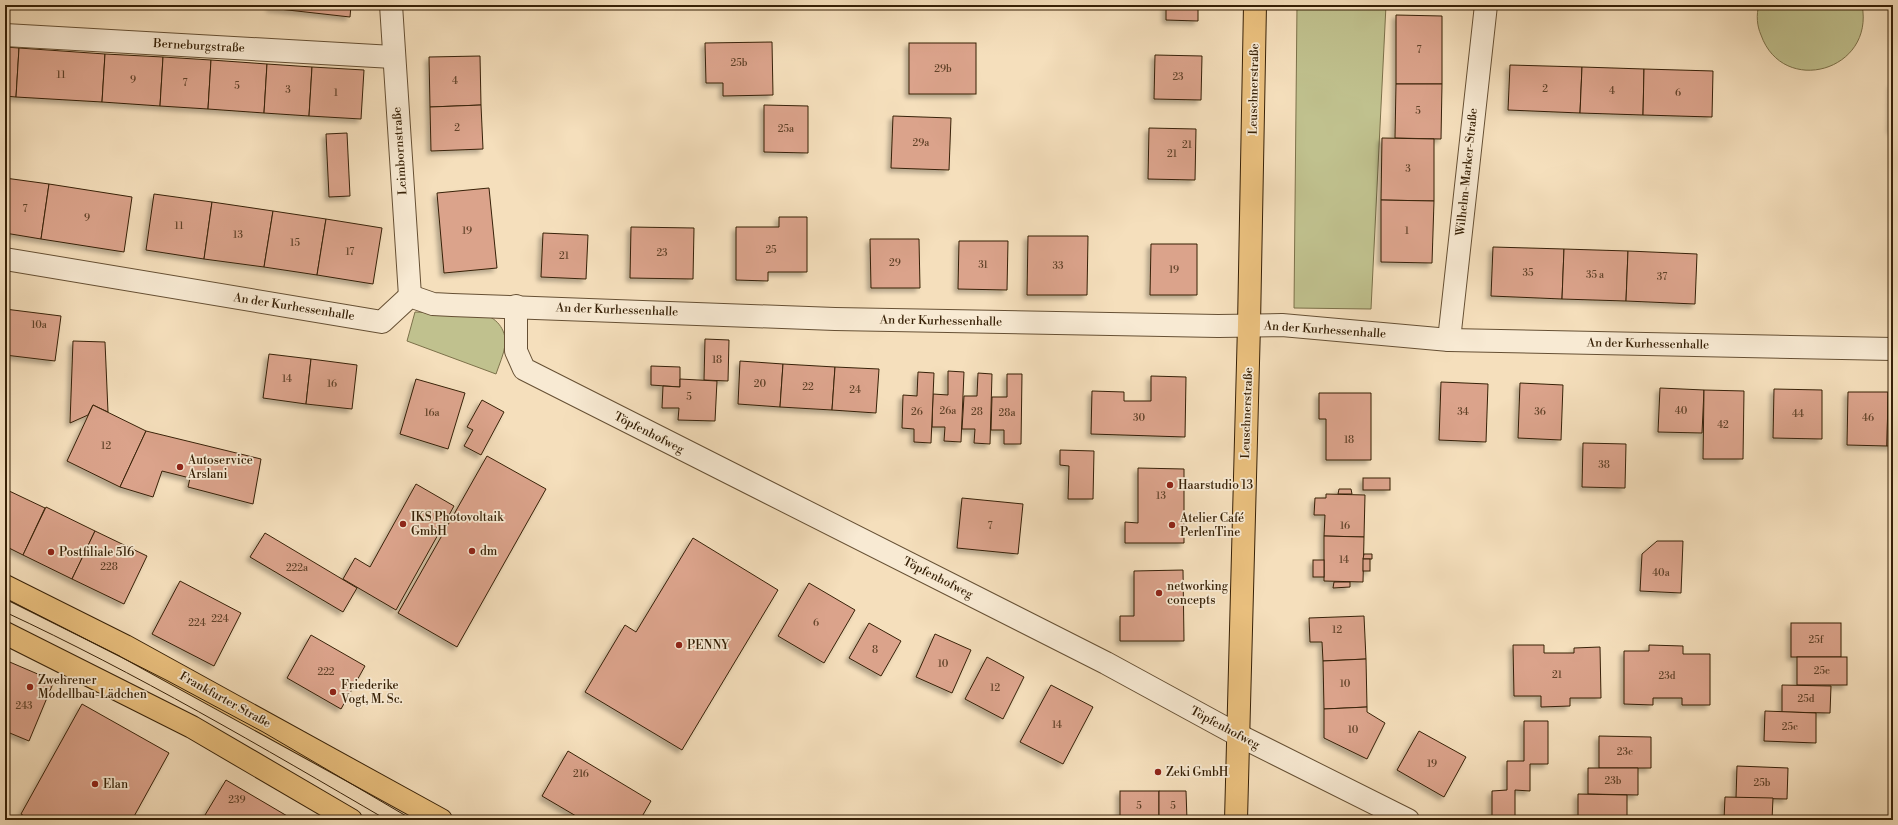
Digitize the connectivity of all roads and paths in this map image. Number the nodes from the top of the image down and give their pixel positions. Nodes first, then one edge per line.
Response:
1 (391, 5) edge
2 (1255, 5) edge
3 (1486, 5) edge
4 (5, 35) edge
5 (393, 57) junction
6 (5, 258) edge
7 (410, 296) junction
8 (516, 306) junction
9 (1249, 325) junction
10 (1449, 340) junction
11 (1893, 349) edge
12 (5, 586) edge
13 (5, 633) edge
14 (1238, 735) junction
15 (351, 820) edge
16 (441, 820) edge
17 (1236, 820) edge
18 (1408, 820) edge

1 - 5 street, Leimbornstraße
2 - 9 main road, Leuschnerstraße
3 - 10 street, Wilhelm-Marker-Straße
4 - 5 street, Berneburgstraße
5 - 7 street, Leimbornstraße
6 - 7 street, An der Kurhessenhalle
7 - 8 street, An der Kurhessenhalle
8 - 9 street, An der Kurhessenhalle
8 - 14 street, Töpfenhofweg
9 - 10 street, An der Kurhessenhalle
9 - 14 main road, Leuschnerstraße
10 - 11 street, An der Kurhessenhalle
12 - 16 main road, Frankfurter Straße
13 - 15 main road
14 - 17 main road, Leuschnerstraße
14 - 18 street, Töpfenhofweg

